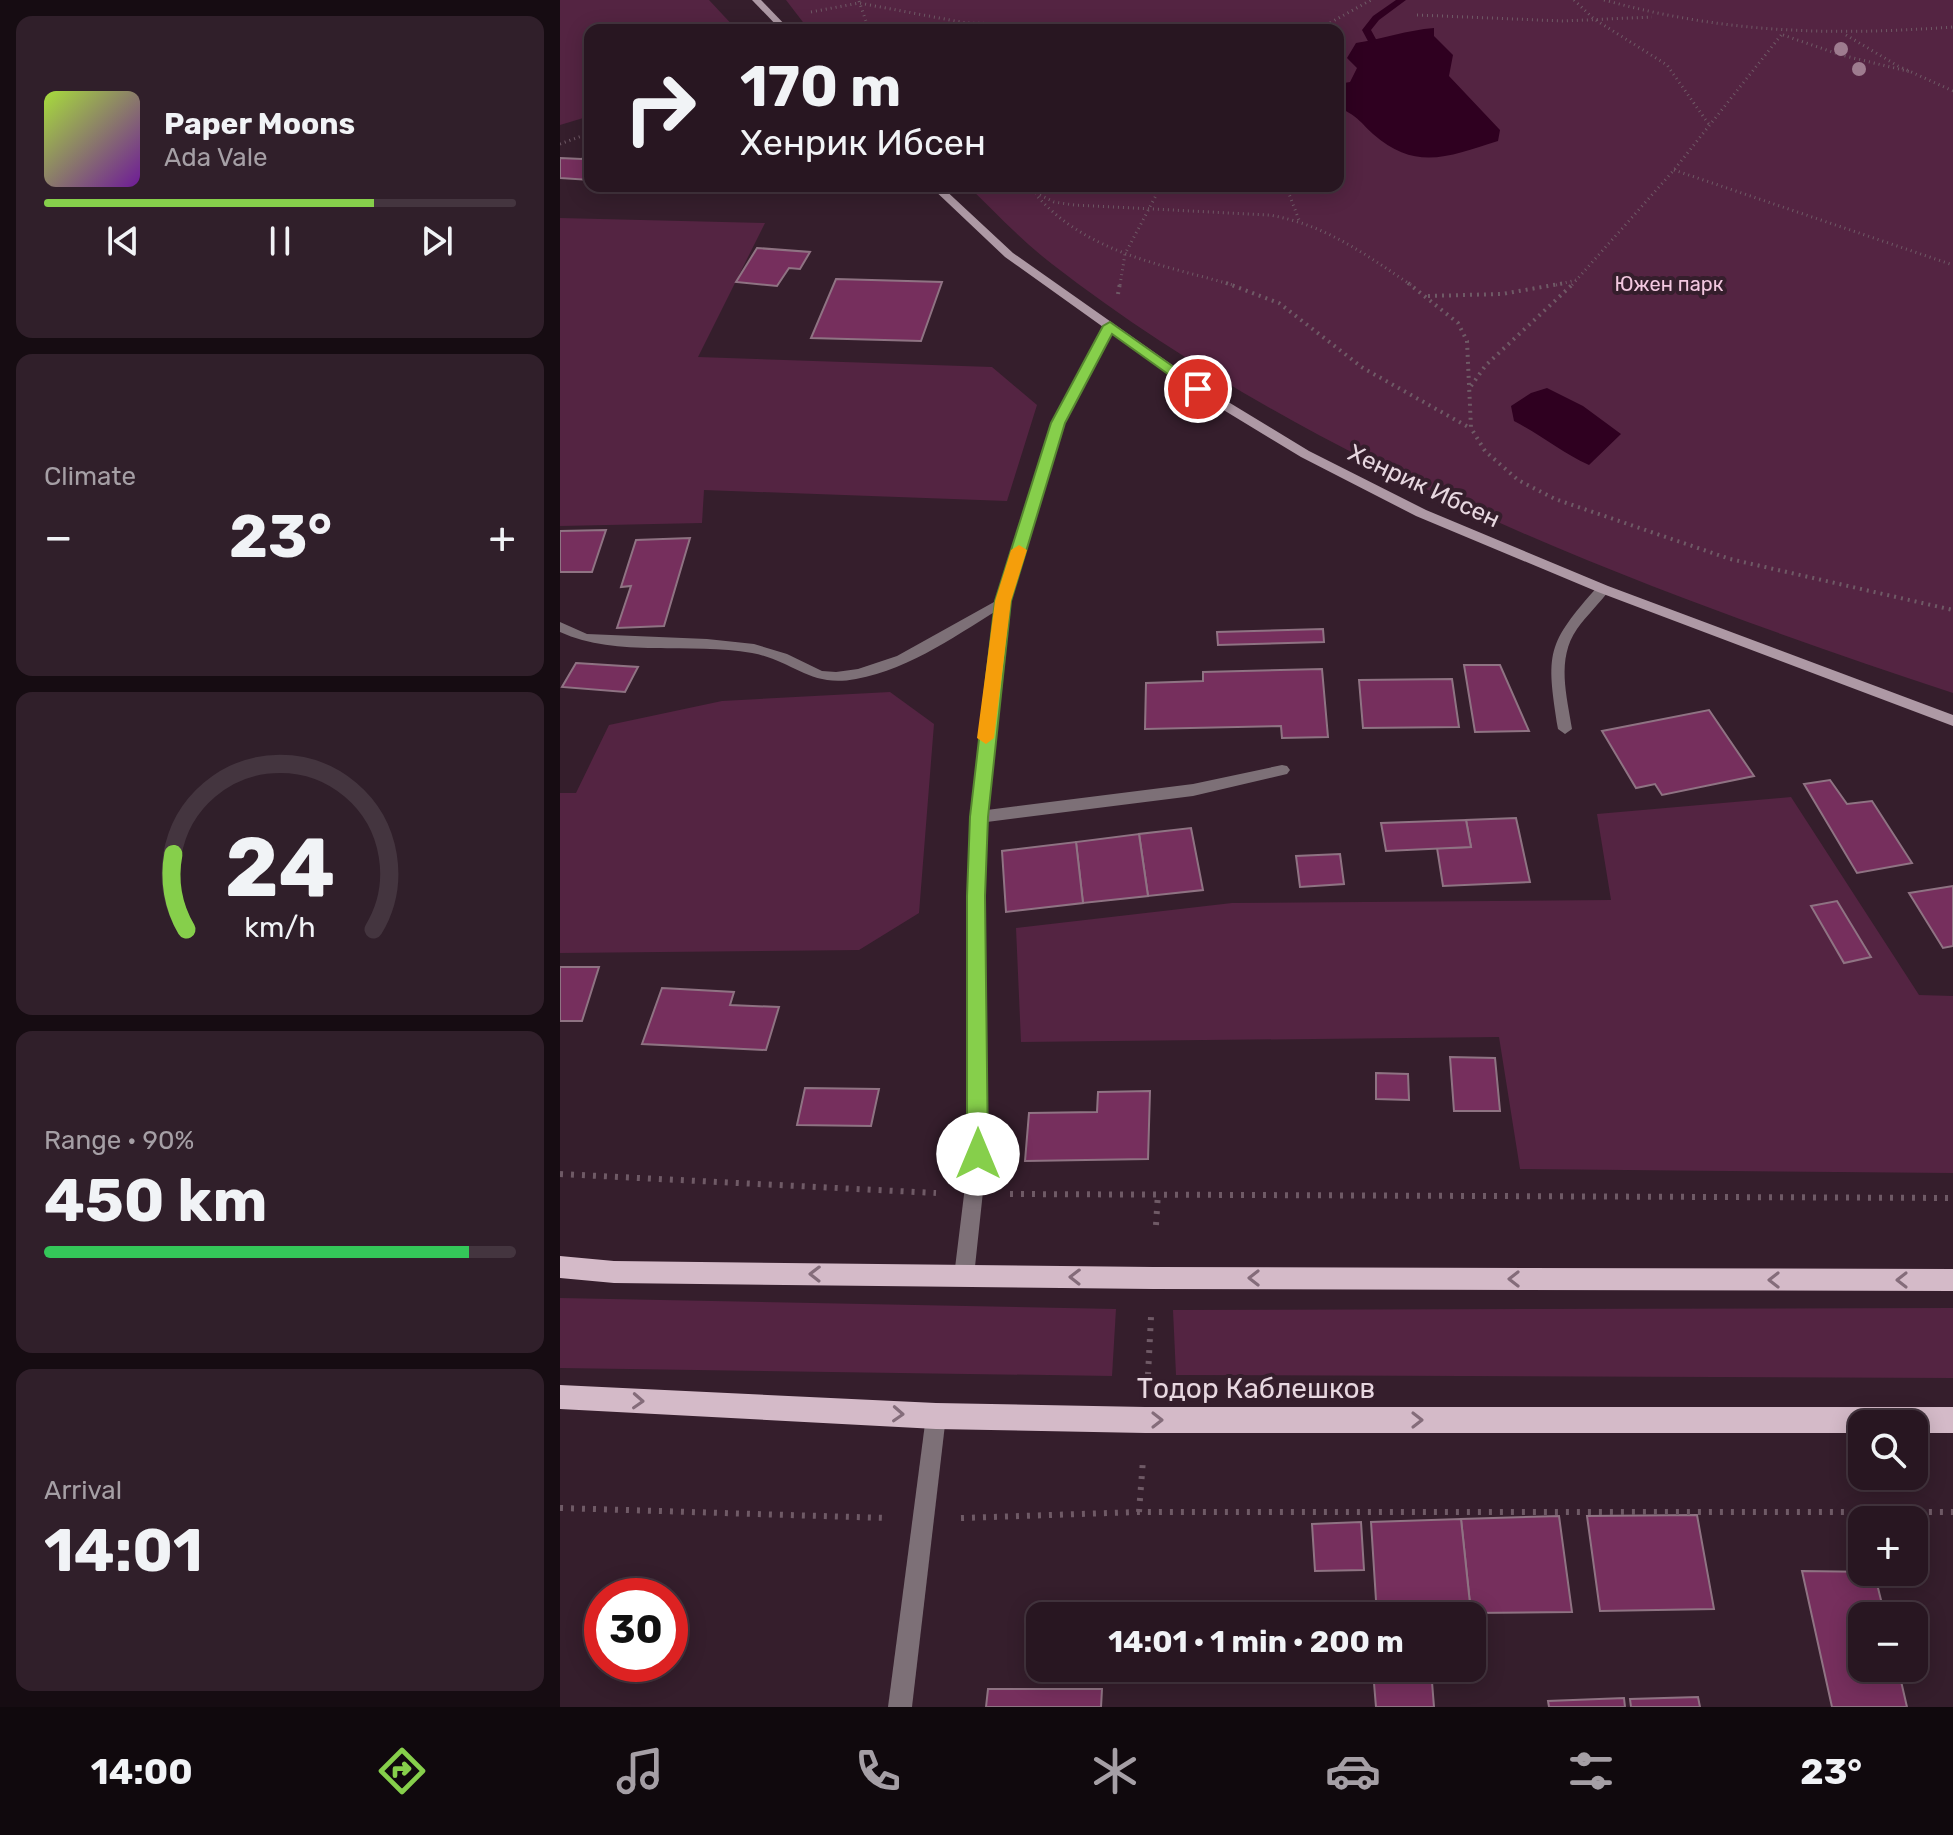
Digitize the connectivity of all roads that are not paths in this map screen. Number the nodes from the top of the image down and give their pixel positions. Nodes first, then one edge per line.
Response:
1 (756, 0) edge
2 (780, 24) edge
3 (941, 192) edge
4 (1110, 326) junction
5 (1603, 589) junction
6 (1003, 601) junction
7 (560, 627) edge
8 (1953, 721) edge
9 (1565, 729) dead end
10 (1282, 770) dead end
11 (979, 817) junction
12 (560, 1267) edge
13 (964, 1276) junction
14 (1953, 1280) edge
15 (560, 1397) edge
16 (936, 1416) junction
17 (1953, 1420) edge
18 (900, 1707) edge

1 - 2 main road
3 - 4 main road, Хенрик Ибсен
4 - 5 main road, Хенрик Ибсен
4 - 6 street
5 - 8 main road, Хенрик Ибсен
5 - 9 street
6 - 7 street
6 - 11 street
10 - 11 street
11 - 13 street
13 -> 12 main road
14 -> 13 main road
15 -> 16 main road, Тодор Каблешков
16 -> 17 main road, Тодор Каблешков
16 - 18 street

